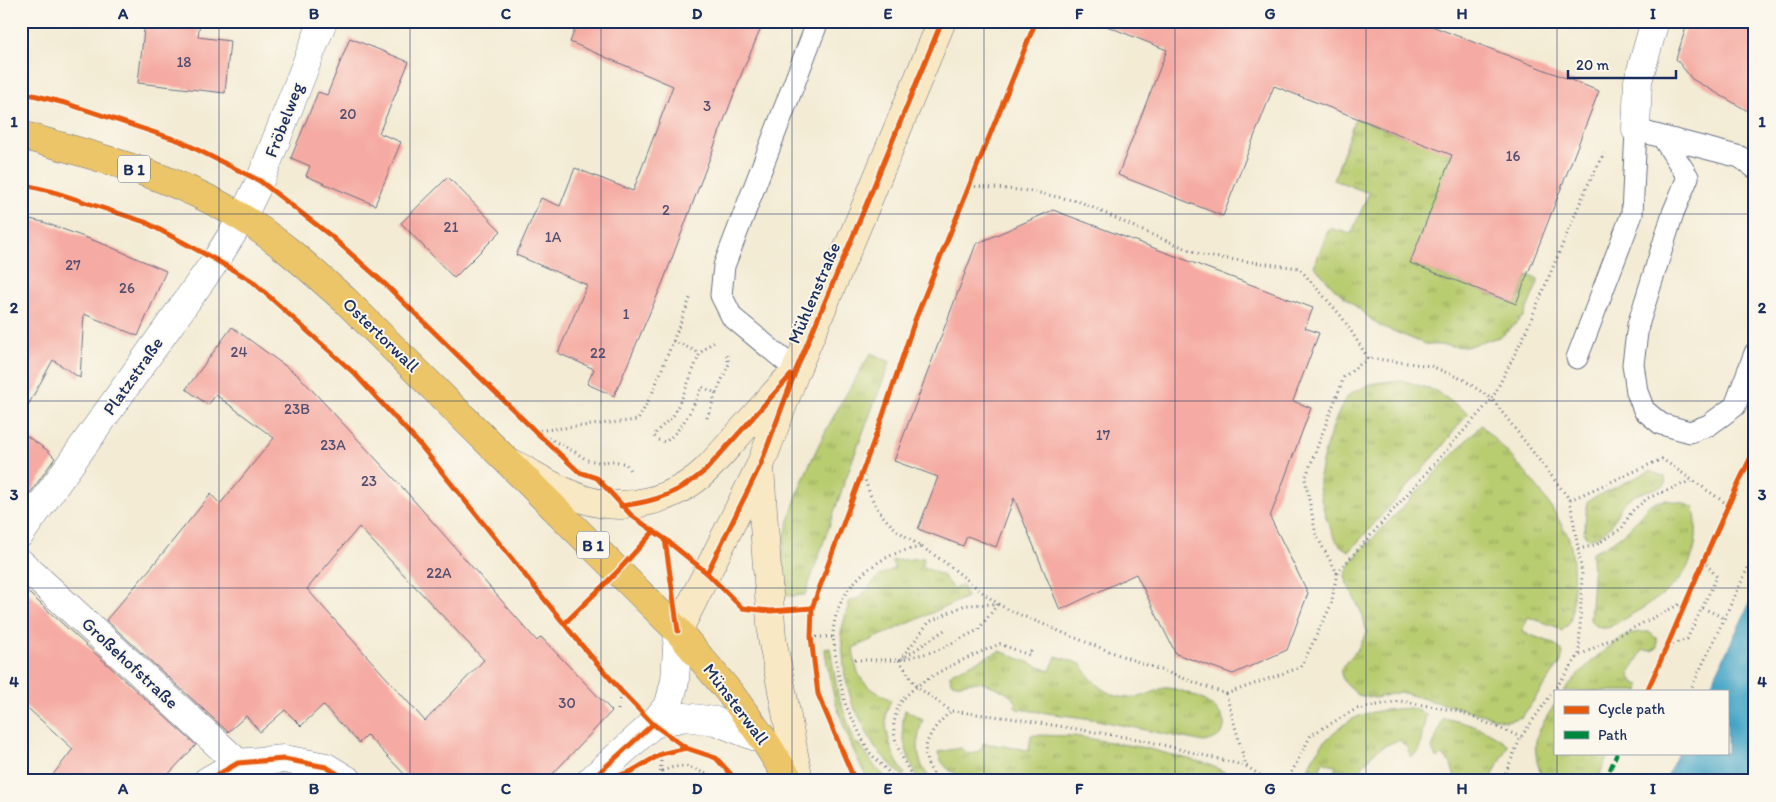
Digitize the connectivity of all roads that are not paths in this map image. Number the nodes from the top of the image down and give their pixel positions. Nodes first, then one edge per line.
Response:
1 (323, 21) edge
2 (818, 21) edge
3 (942, 21) edge
4 (1655, 21) edge
5 (1636, 130) junction
6 (21, 135) edge
7 (1663, 138) junction
8 (1755, 168) edge
9 (242, 218) junction
10 (1755, 352) edge
11 (1577, 358) dead end
12 (796, 370) junction
13 (508, 460) junction
14 (760, 466) junction
15 (21, 533) edge
16 (21, 564) edge
17 (678, 631) junction
18 (653, 724) junction
19 (764, 740) junction
20 (238, 763) junction
21 (207, 781) edge
22 (349, 781) edge
23 (590, 781) edge
24 (790, 781) edge
25 (799, 781) edge

1 - 9 street, Fröbelweg
2 - 12 lane
3 - 12 main road, Mühlenstraße
4 - 5 street
5 - 7 lane
5 - 11 lane
6 - 9 main road, Ostertorwall / B 1
7 - 8 lane
7 - 10 lane
9 - 13 main road, Ostertorwall / B 1
9 - 15 street, Platzstraße
12 - 13 main road, B 1
12 - 14 main road, Mühlenstraße
13 - 17 main road, Ostertorwall / B 1
14 - 17 main road, Mühlenstraße
14 - 25 main road
16 - 20 street, Großehofstraße
17 - 18 street
17 - 19 main road, Münsterwall / B 1
18 - 19 street
18 - 23 street
19 - 24 main road, Münsterwall / B 1
20 - 21 street
20 - 22 street

